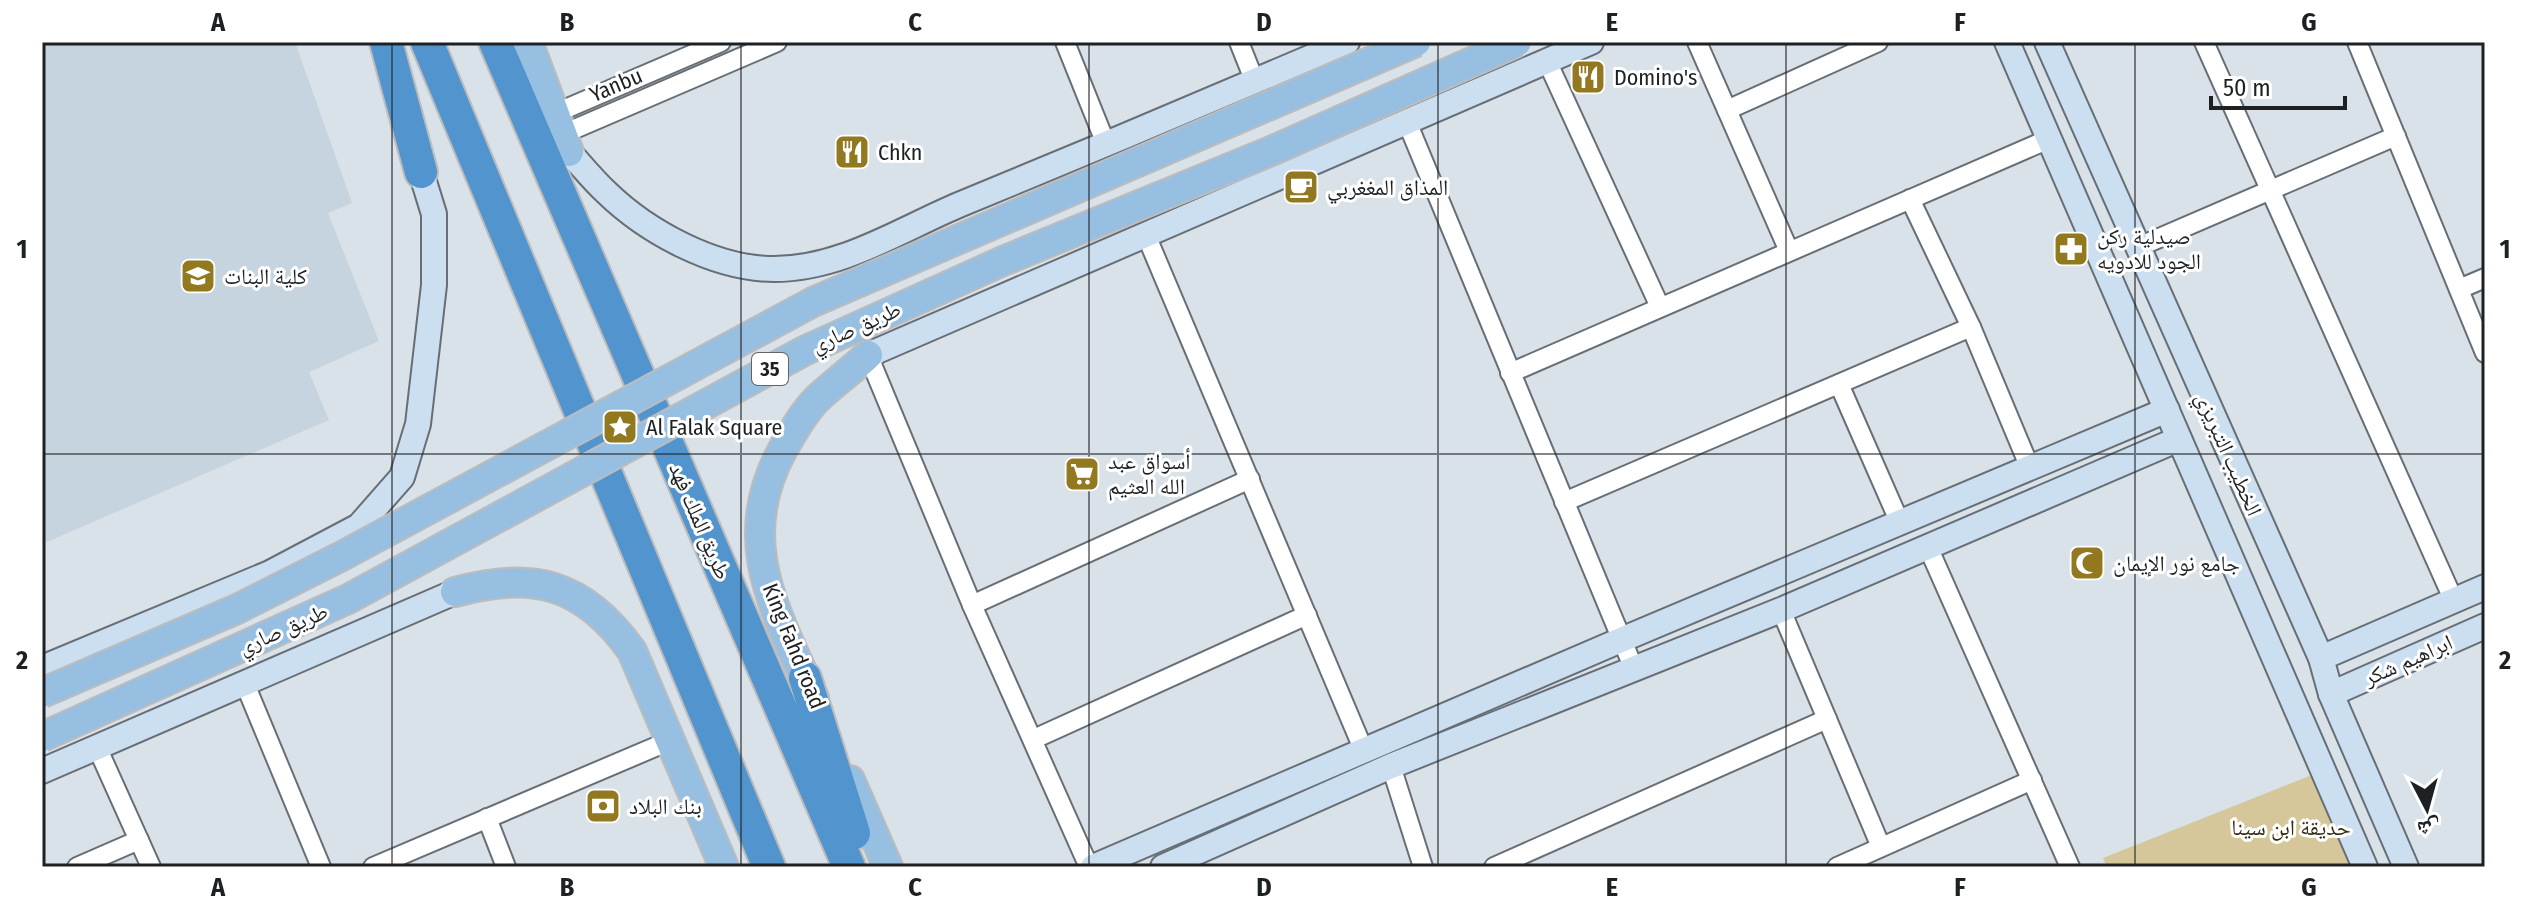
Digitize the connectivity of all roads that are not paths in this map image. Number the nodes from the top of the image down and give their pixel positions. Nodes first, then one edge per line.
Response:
1 (369, 42) edge
2 (386, 42) edge
3 (427, 42) edge
4 (495, 42) edge
5 (528, 42) edge
6 (721, 42) edge
7 (777, 42) edge
8 (1065, 42) edge
9 (1239, 42) edge
10 (1347, 42) edge
11 (1416, 42) edge
12 (1517, 42) edge
13 (1591, 42) edge
14 (1697, 42) edge
15 (1878, 42) edge
16 (2007, 42) edge
17 (2047, 42) edge
18 (2204, 42) edge
19 (2357, 42) edge
20 (743, 49) edge
21 (1547, 61) junction
22 (1255, 82) junction
23 (1727, 110) junction
24 (1407, 122) junction
25 (563, 133) junction
26 (2396, 136) junction
27 (2049, 139) junction
28 (1106, 144) junction
29 (421, 172) junction
30 (2270, 190) junction
31 (1910, 199) junction
32 (1146, 235) junction
33 (2136, 248) junction
34 (1789, 251) junction
35 (2485, 278) edge
36 (2459, 289) junction
37 (1660, 307) junction
38 (1971, 327) junction
39 (2485, 353) edge
40 (868, 355) junction
41 (1510, 373) junction
42 (1839, 384) junction
43 (2167, 410) junction
44 (2179, 439) junction
45 (2030, 468) junction
46 (1250, 479) junction
47 (1564, 502) junction
48 (1900, 523) junction
49 (1928, 547) junction
50 (2485, 587) edge
51 (455, 592) joint
52 (2454, 601) junction
53 (972, 605) junction
54 (1781, 610) junction
55 (1307, 615) junction
56 (2485, 626) edge
57 (1621, 640) junction
58 (2321, 658) junction
59 (42, 668) edge
60 (1634, 669) junction
61 (805, 678) junction
62 (245, 684) junction
63 (42, 693) edge
64 (697, 694) junction
65 (2331, 694) junction
66 (1827, 719) junction
67 (42, 737) edge
68 (1034, 739) junction
69 (669, 741) junction
70 (97, 747) junction
71 (1364, 751) junction
72 (1391, 766) junction
73 (42, 771) edge
74 (2032, 780) junction
75 (487, 818) junction
76 (139, 840) junction
77 (1881, 847) junction
78 (1103, 865) edge
79 (77, 867) edge
80 (151, 867) edge
81 (321, 867) edge
82 (373, 867) edge
83 (506, 867) edge
84 (724, 867) edge
85 (746, 867) edge
86 (769, 867) edge
87 (849, 867) edge
88 (864, 867) edge
89 (888, 867) edge
90 (1163, 867) edge
91 (1423, 867) edge
92 (1494, 867) edge
93 (1837, 867) edge
94 (2070, 867) edge
95 (2365, 867) edge
96 (2406, 867) edge

1 - 29 main road
2 - 29 highway
3 - 64 highway
4 - 87 highway, طريق الملك فهد
5 - 25 main road
6 - 25 street, Yanbu
7 - 20 street, Yanbu
8 - 28 street
9 - 22 street
10 - 22 street
11 - 63 main road, طريق صاري / 35, bridge
12 - 67 main road, طريق صاري / 35, bridge
13 - 21 street
14 - 23 street
15 - 23 street
16 - 27 street, الخطيب التبريزي
17 - 33 street, الخطيب التبريزي
18 - 30 street
19 - 26 street
20 - 25 street, Yanbu
21 - 24 street
21 - 37 street
22 - 28 street
23 - 34 street
24 - 32 street
24 - 41 street
25 - 28 street
26 - 30 street
26 - 36 street
27 - 31 street
27 - 43 street, الخطيب التبريزي
29 - 59 street
30 - 33 street
30 - 52 street
31 - 34 street
31 - 38 street
32 - 40 street
32 - 46 street
33 - 58 street, الخطيب التبريزي
34 - 37 street
35 - 36 street
36 - 39 street
37 - 41 street
38 - 42 street
38 - 45 street
40 - 53 street
40 - 61 main road, King Fahd road
41 - 47 street
42 - 47 street
42 - 48 street
43 - 44 street, الخطيب التبريزي
43 - 45 street
44 - 49 street
44 - 95 street, الخطيب التبريزي
45 - 48 street
46 - 53 street
46 - 55 street
47 - 57 street
48 - 57 street
49 - 54 street
49 - 74 street
50 - 52 street
51 - 62 street
51 - 69 main road
52 - 58 street
53 - 68 street
54 - 60 street
54 - 66 street
55 - 68 street
55 - 71 street
56 - 65 street, ابراهيم شكر
57 - 60 street
57 - 71 street
58 - 65 street, الخطيب التبريزي
60 - 72 street
61 - 88 highway
61 - 89 main road, King Fahd road
62 - 70 street
62 - 81 street
64 - 85 highway
64 - 86 highway
65 - 96 street, الخطيب التبريزي
66 - 77 street
66 - 92 street
68 - 78 street
69 - 75 street
69 - 84 main road
70 - 73 street
70 - 76 street
71 - 78 street
72 - 90 street
72 - 91 street
74 - 77 street
74 - 94 street
75 - 82 street
75 - 83 street
76 - 79 street
76 - 80 street
77 - 93 street

